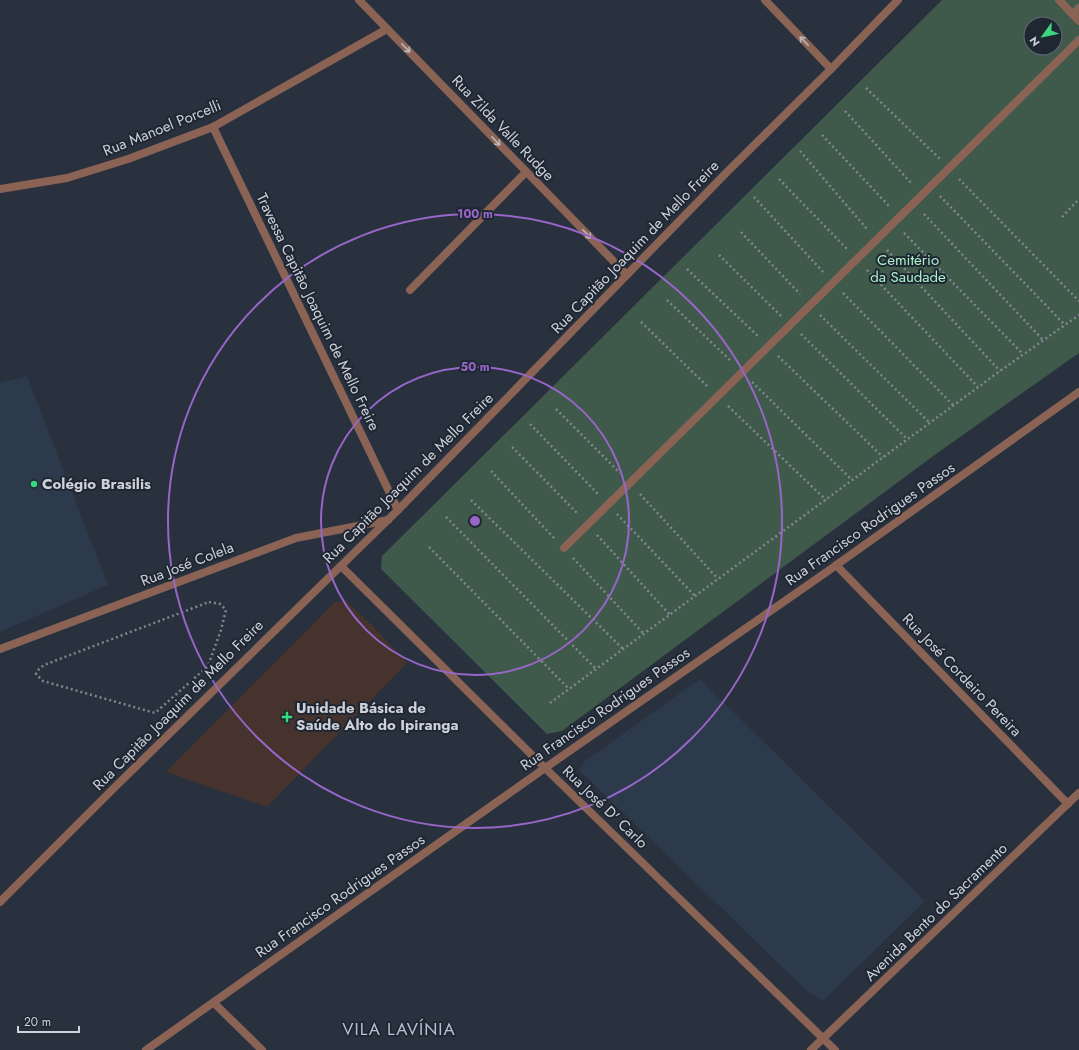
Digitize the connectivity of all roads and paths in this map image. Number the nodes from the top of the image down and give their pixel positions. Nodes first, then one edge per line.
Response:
1 (359, 0) edge
2 (765, 0) edge
3 (898, 0) edge
4 (1059, 0) edge
5 (1076, 11) edge
6 (1079, 20) edge
7 (387, 29) junction
8 (1079, 40) edge
9 (831, 69) junction
10 (866, 88) dead end
11 (845, 111) dead end
12 (213, 127) junction
13 (822, 135) dead end
14 (800, 151) dead end
15 (949, 168) junction
16 (526, 172) junction
17 (779, 179) dead end
18 (931, 186) junction
19 (0, 189) edge
20 (922, 195) junction
21 (754, 197) dead end
22 (1079, 199) edge
23 (914, 203) junction
24 (1062, 217) dead end
25 (896, 220) junction
26 (741, 232) dead end
27 (877, 239) junction
28 (719, 254) dead end
29 (856, 259) junction
30 (687, 269) dead end
31 (627, 275) junction
32 (833, 282) junction
33 (410, 290) dead end
34 (667, 300) dead end
35 (1079, 301) edge
36 (810, 305) junction
37 (1079, 315) edge
38 (641, 322) dead end
39 (790, 325) junction
40 (1064, 325) junction
41 (1043, 340) junction
42 (768, 346) junction
43 (1023, 354) junction
44 (1000, 371) junction
45 (742, 372) junction
46 (978, 387) junction
47 (1079, 392) edge
48 (718, 396) junction
49 (953, 405) junction
50 (930, 422) junction
51 (907, 439) junction
52 (883, 457) junction
53 (852, 480) junction
54 (471, 500) dead end
55 (826, 500) junction
56 (398, 510) junction
57 (446, 517) dead end
58 (388, 520) junction
59 (429, 547) dead end
60 (564, 548) dead end
61 (836, 565) junction
62 (340, 566) junction
63 (0, 649) edge
64 (623, 649) junction
65 (596, 669) junction
66 (569, 689) junction
67 (550, 703) dead end
68 (155, 713) joint
69 (545, 768) junction
70 (1079, 793) edge
71 (1068, 804) junction
72 (0, 902) edge
73 (214, 1003) junction
74 (823, 1039) junction
75 (146, 1050) edge
76 (262, 1050) edge
77 (811, 1050) edge
78 (835, 1050) edge

1 - 7 street, Rua Zilda Valle Rudge
9 -> 2 street
3 - 9 street, Rua Capitão Joaquim de Mello Freire
4 - 5 street
5 - 6 street
7 - 12 street, Rua Manoel Porcelli
7 -> 16 street, Rua Zilda Valle Rudge
8 - 15 street
9 - 31 street, Rua Capitão Joaquim de Mello Freire
10 - 15 path
11 - 20 path
12 - 19 street, Rua Manoel Porcelli
12 - 56 street, Travessa Capitão Joaquim de Mello Freire
13 - 25 path
14 - 27 path
15 - 18 street
15 - 35 path
16 -> 31 street, Rua Zilda Valle Rudge
16 - 33 street
17 - 29 path
18 - 20 street
18 - 40 path
20 - 23 street
21 - 32 path
22 - 24 path
23 - 25 street
23 - 41 path
25 - 27 street
25 - 43 path
26 - 36 path
27 - 29 street
27 - 44 path
28 - 39 path
29 - 32 street
29 - 46 path
30 - 42 path
31 - 56 street, Rua Capitão Joaquim de Mello Freire
32 - 36 street
32 - 49 path
34 - 45 path
36 - 39 street
36 - 50 path
37 - 40 path
38 - 48 path
39 - 42 street
39 - 51 path
40 - 41 path
41 - 43 path
42 - 45 street
42 - 52 path
43 - 44 path
44 - 46 path
45 - 48 street
45 - 53 path
46 - 49 path
47 - 61 street, Rua Francisco Rodrigues Passos
48 - 55 path
48 - 60 street
49 - 50 path
50 - 51 path
51 - 52 path
52 - 53 path
53 - 55 path
54 - 64 path
55 - 64 path
56 - 58 street, Rua Capitão Joaquim de Mello Freire
57 - 65 path
58 - 62 street, Rua Capitão Joaquim de Mello Freire
58 - 63 street, Rua José Colela
59 - 66 path
61 - 69 street, Rua Francisco Rodrigues Passos
61 - 71 street, Rua José Cordeiro Pereira
62 - 69 street, Rua José D' Carlo
62 - 72 street, Rua Capitão Joaquim de Mello Freire
64 - 65 path
65 - 66 path
66 - 67 path
68 - 68 path
69 - 73 street, Rua Francisco Rodrigues Passos
69 - 74 street, Rua José D' Carlo
70 - 71 street, Avenida Bento do Sacramento
71 - 74 street, Avenida Bento do Sacramento
73 - 75 street, Rua Francisco Rodrigues Passos
73 - 76 street
74 - 77 street, Avenida Bento do Sacramento
74 - 78 street, Rua José D' Carlo

